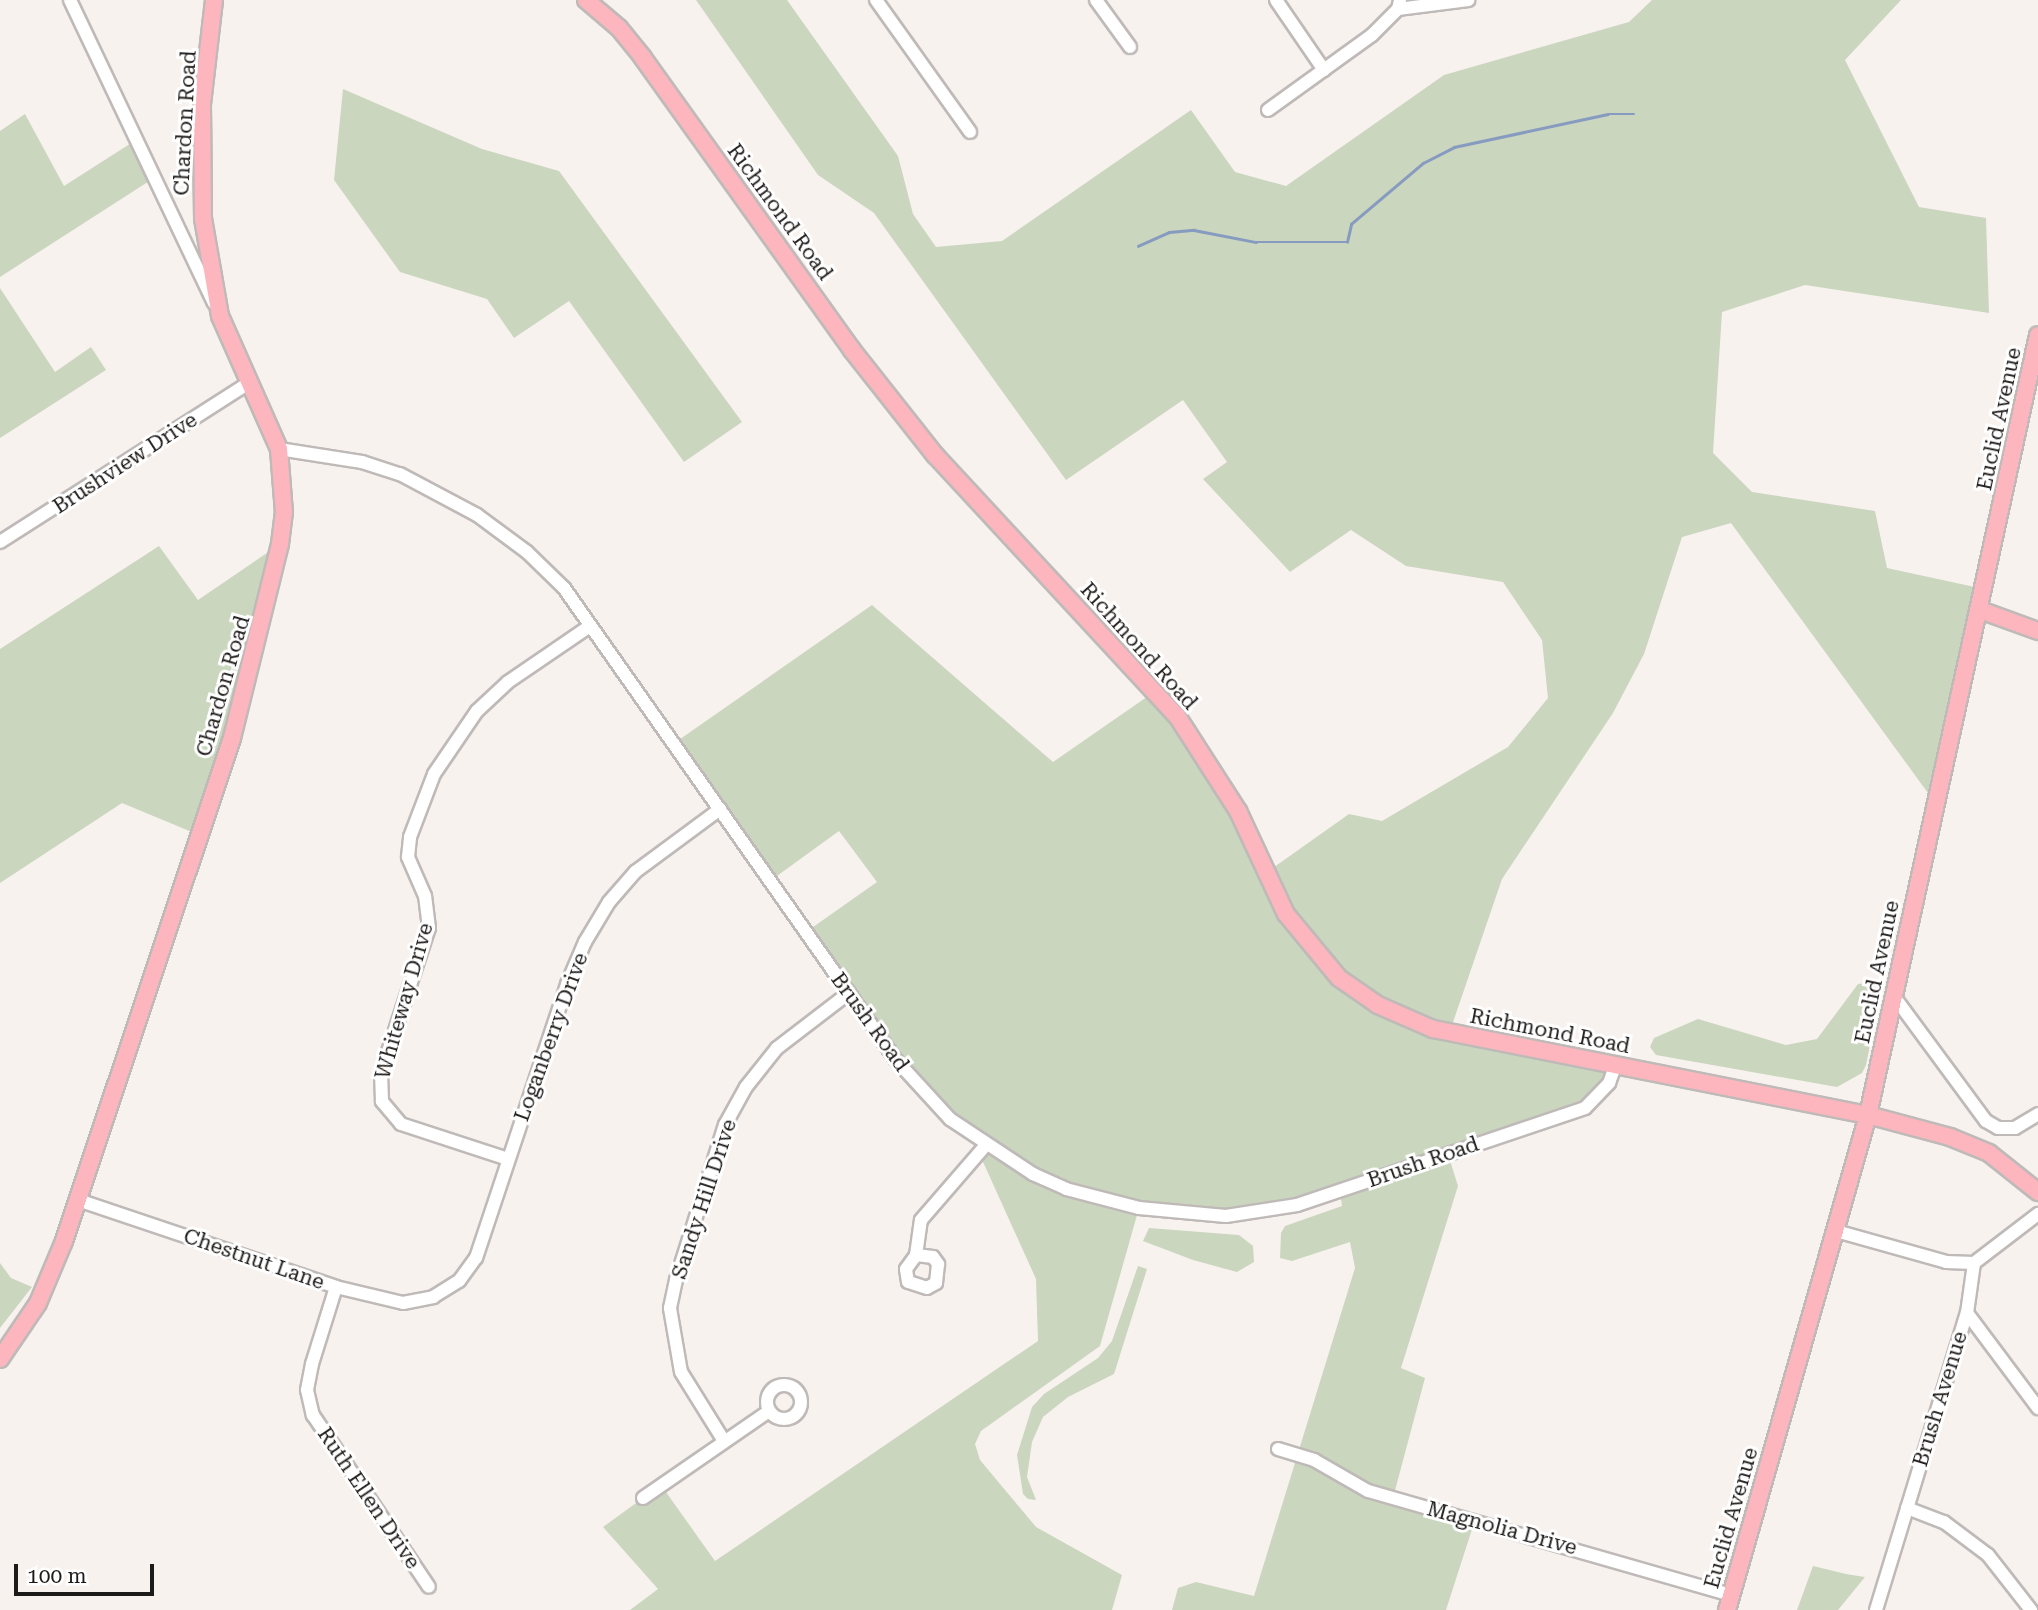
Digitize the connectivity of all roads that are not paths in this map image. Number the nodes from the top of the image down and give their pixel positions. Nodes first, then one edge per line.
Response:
1 (70, 0) edge
2 (214, 0) edge
3 (586, 0) edge
4 (876, 0) edge
5 (1096, 0) edge
6 (1276, 0) edge
7 (1468, 0) edge
8 (1399, 4) edge
9 (1130, 47) dead end
10 (1324, 70) junction
11 (1268, 110) dead end
12 (970, 132) dead end
13 (220, 316) junction
14 (2038, 335) edge
15 (249, 383) junction
16 (2032, 397) edge
17 (279, 449) junction
18 (0, 542) edge
19 (1980, 610) junction
20 (590, 626) junction
21 (2038, 631) edge
22 (720, 809) junction
23 (849, 993) junction
24 (1893, 995) junction
25 (1616, 1064) junction
26 (2038, 1114) edge
27 (1868, 1115) junction
28 (985, 1146) junction
29 (508, 1159) junction
30 (2038, 1192) edge
31 (78, 1200) junction
32 (2038, 1214) edge
33 (1836, 1231) junction
34 (916, 1255) dead end
35 (1974, 1263) junction
36 (336, 1287) junction
37 (433, 1297) joint
38 (1966, 1313) junction
39 (0, 1359) edge
40 (2038, 1408) edge
41 (769, 1411) dead end
42 (724, 1441) junction
43 (1278, 1449) dead end
44 (643, 1498) dead end
45 (1907, 1508) junction
46 (429, 1587) dead end
47 (1729, 1603) edge
48 (1876, 1610) edge
49 (2031, 1610) edge

1 - 13 street
2 - 13 main road, Chardon Road
3 - 25 main road, Richmond Road
4 - 12 street
5 - 9 street
6 - 10 street
7 - 8 street
8 - 10 street
10 - 11 street
13 - 15 main road, Chardon Road
14 - 16 main road, Euclid Avenue
15 - 17 main road, Chardon Road
15 - 18 street, Brushview Drive
16 - 19 main road, Euclid Avenue
17 - 20 street, Brush Road
17 - 31 main road, Chardon Road
19 - 21 main road
19 - 24 main road, Euclid Avenue
20 - 22 street, Brush Road
20 - 29 street, Whiteway Drive
22 - 23 street, Brush Road
22 - 29 street, Loganberry Drive
23 - 28 street, Brush Road
23 - 42 street, Sandy Hill Drive
24 - 26 street
24 - 27 main road, Euclid Avenue
25 - 27 main road, Richmond Road
25 - 28 street, Brush Road
27 - 30 main road, Richmond Road
27 - 33 main road, Euclid Avenue
28 - 34 street
29 - 37 street, Loganberry Drive
31 - 36 street, Chestnut Lane
31 - 39 main road, Chardon Road
32 - 35 street
33 - 35 street
33 - 47 main road, Euclid Avenue
35 - 38 street, Brush Avenue
36 - 37 street, Chestnut Lane
36 - 46 street, Ruth Ellen Drive
38 - 40 street
38 - 45 street, Brush Avenue
41 - 42 street
42 - 44 street
43 - 47 street, Magnolia Drive
45 - 48 street, Brush Avenue
45 - 49 street

